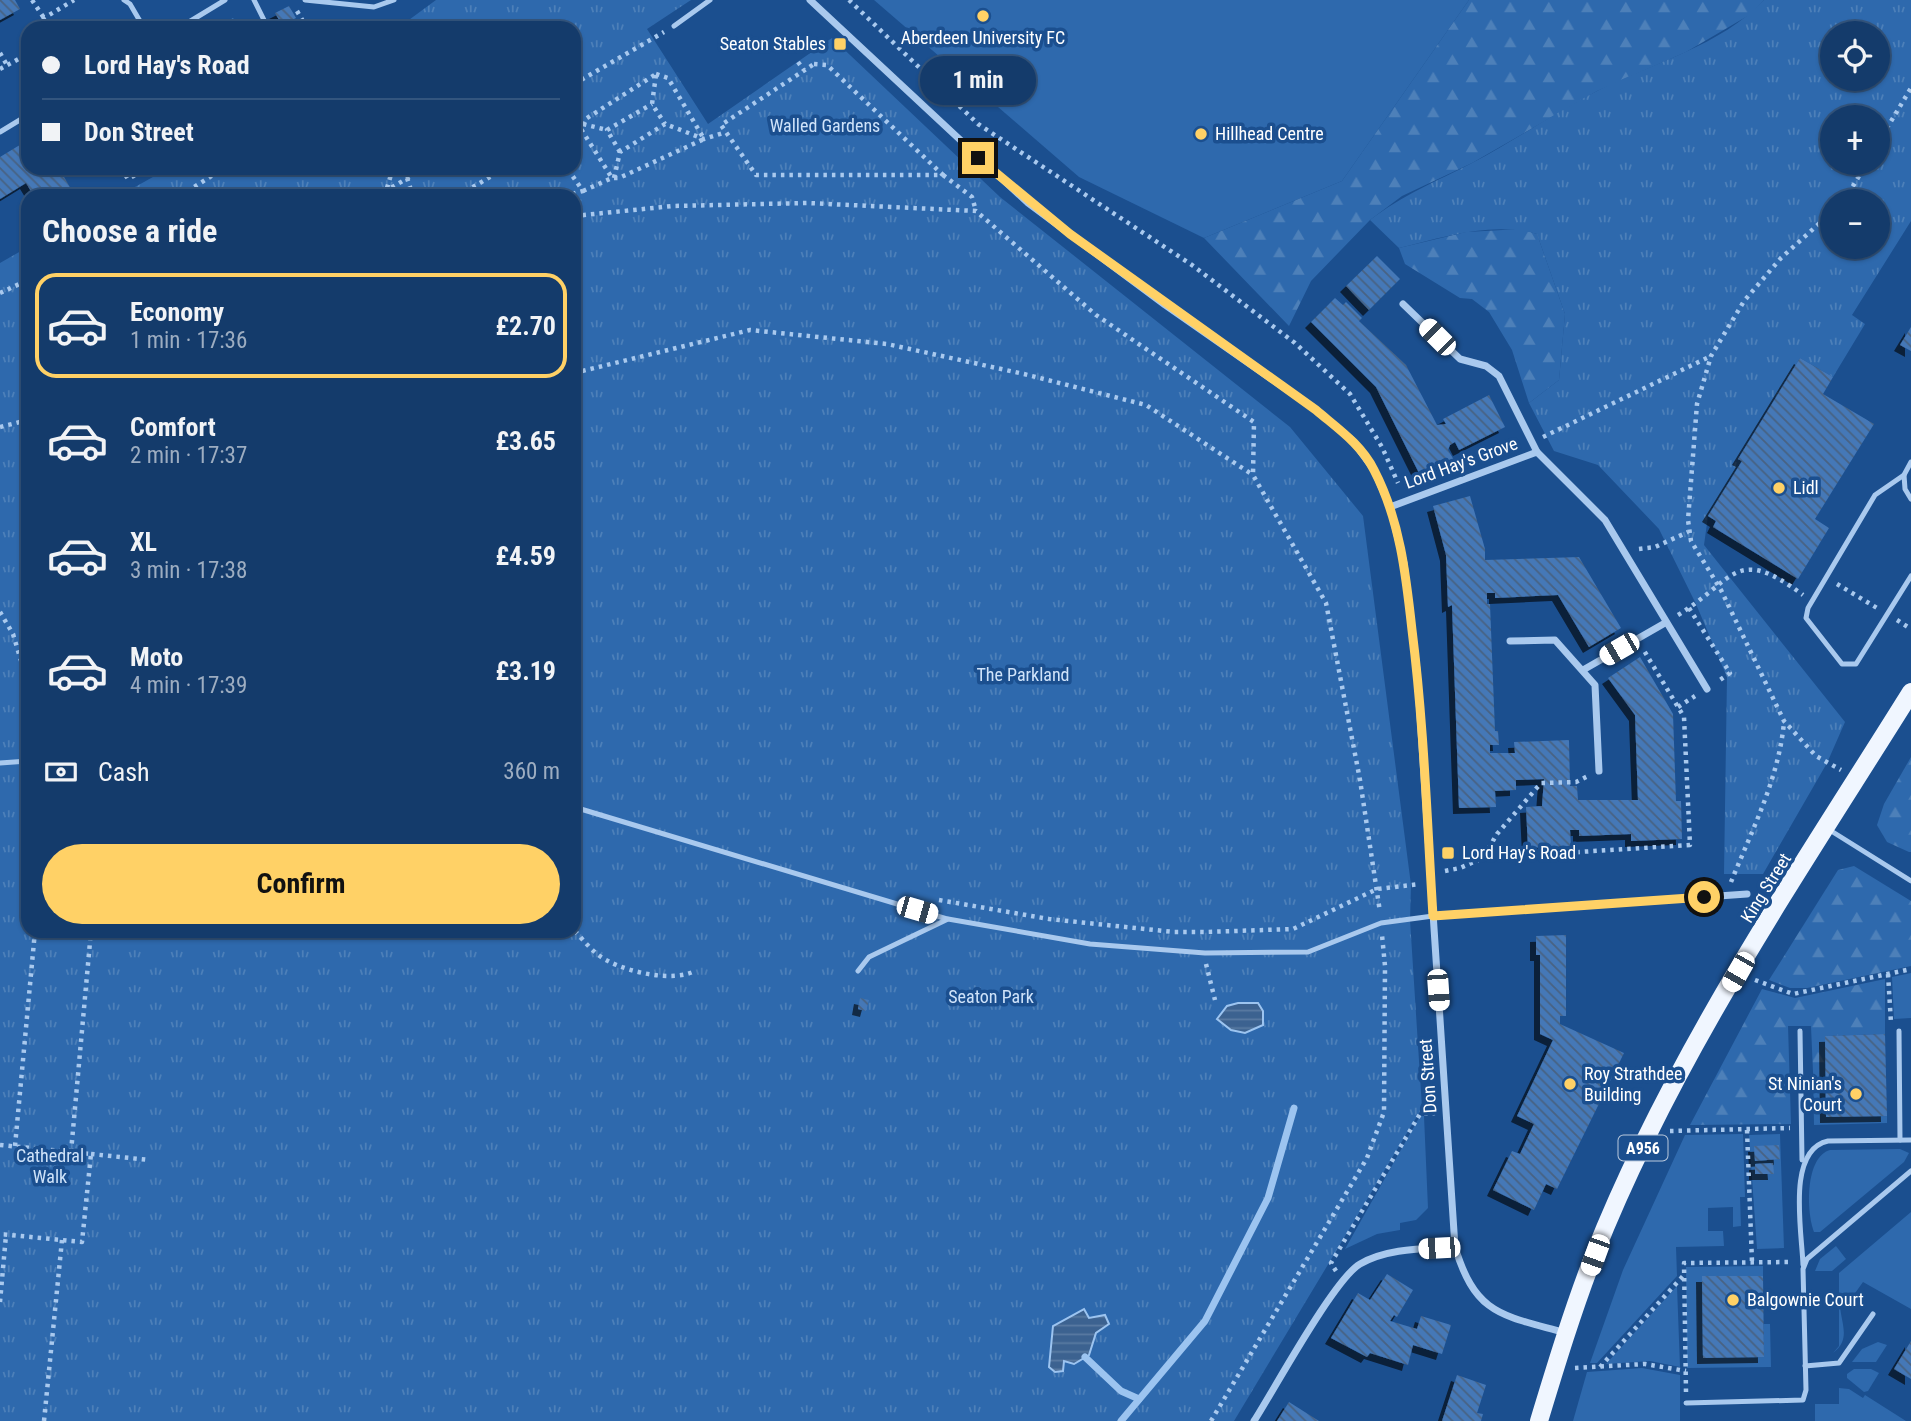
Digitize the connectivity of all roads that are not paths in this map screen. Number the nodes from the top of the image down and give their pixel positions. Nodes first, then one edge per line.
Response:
1 (124, 0) edge
2 (225, 0) edge
3 (254, 0) edge
4 (305, 0) edge
5 (394, 0) edge
6 (710, 0) edge
7 (810, 0) edge
8 (140, 21) edge
9 (190, 21) edge
10 (264, 21) edge
11 (674, 26) road end
12 (21, 119) edge
13 (0, 132) edge
14 (1403, 304) dead end
15 (1538, 452) junction
16 (1911, 462) edge
17 (1904, 475) junction
18 (1911, 499) edge
19 (1390, 507) junction
20 (1911, 576) edge
21 (1665, 623) junction
22 (1510, 640) dead end
23 (1583, 670) junction
24 (1707, 688) dead end
25 (1911, 692) edge
26 (21, 762) edge
27 (0, 764) edge
28 (1599, 771) road end
29 (581, 809) edge
30 (1827, 828) junction
31 (1911, 881) edge
32 (1747, 894) dead end
33 (1433, 916) junction
34 (948, 919) junction
35 (858, 971) dead end
36 (1800, 1031) dead end
37 (1899, 1031) road end
38 (1900, 1140) junction
39 (1911, 1140) edge
40 (1802, 1167) junction
41 (1911, 1171) edge
42 (1455, 1247) junction
43 (1804, 1269) junction
44 (1873, 1314) dead end
45 (1566, 1334) junction
46 (1805, 1366) junction
47 (1686, 1403) road end
48 (1255, 1421) edge
49 (1539, 1421) edge

1 - 8 lane
2 - 9 lane
3 - 10 lane
4 - 5 lane
6 - 11 lane
7 - 19 street, Don Street
12 - 13 lane
14 - 15 street
15 - 19 street, Lord Hay's Grove
15 - 21 street, Lord Hay's Grove
16 - 17 lane
17 - 18 lane
17 - 20 lane
19 - 33 street, Don Street
21 - 23 street
21 - 24 street, Lord Hay's Grove
22 - 23 street
23 - 28 street
25 - 30 main road, King Street / A956
26 - 27 lane
29 - 34 lane
30 - 31 lane
30 - 45 main road, King Street / A956
32 - 33 street
33 - 34 lane
33 - 42 street, Don Street
34 - 35 lane
36 - 40 lane
37 - 38 lane
38 - 39 lane
38 - 40 lane
40 - 43 lane
41 - 43 lane
42 - 45 street, Don Street
42 - 48 street
43 - 46 lane
44 - 46 lane
45 - 49 main road, King Street / A956
46 - 47 lane

